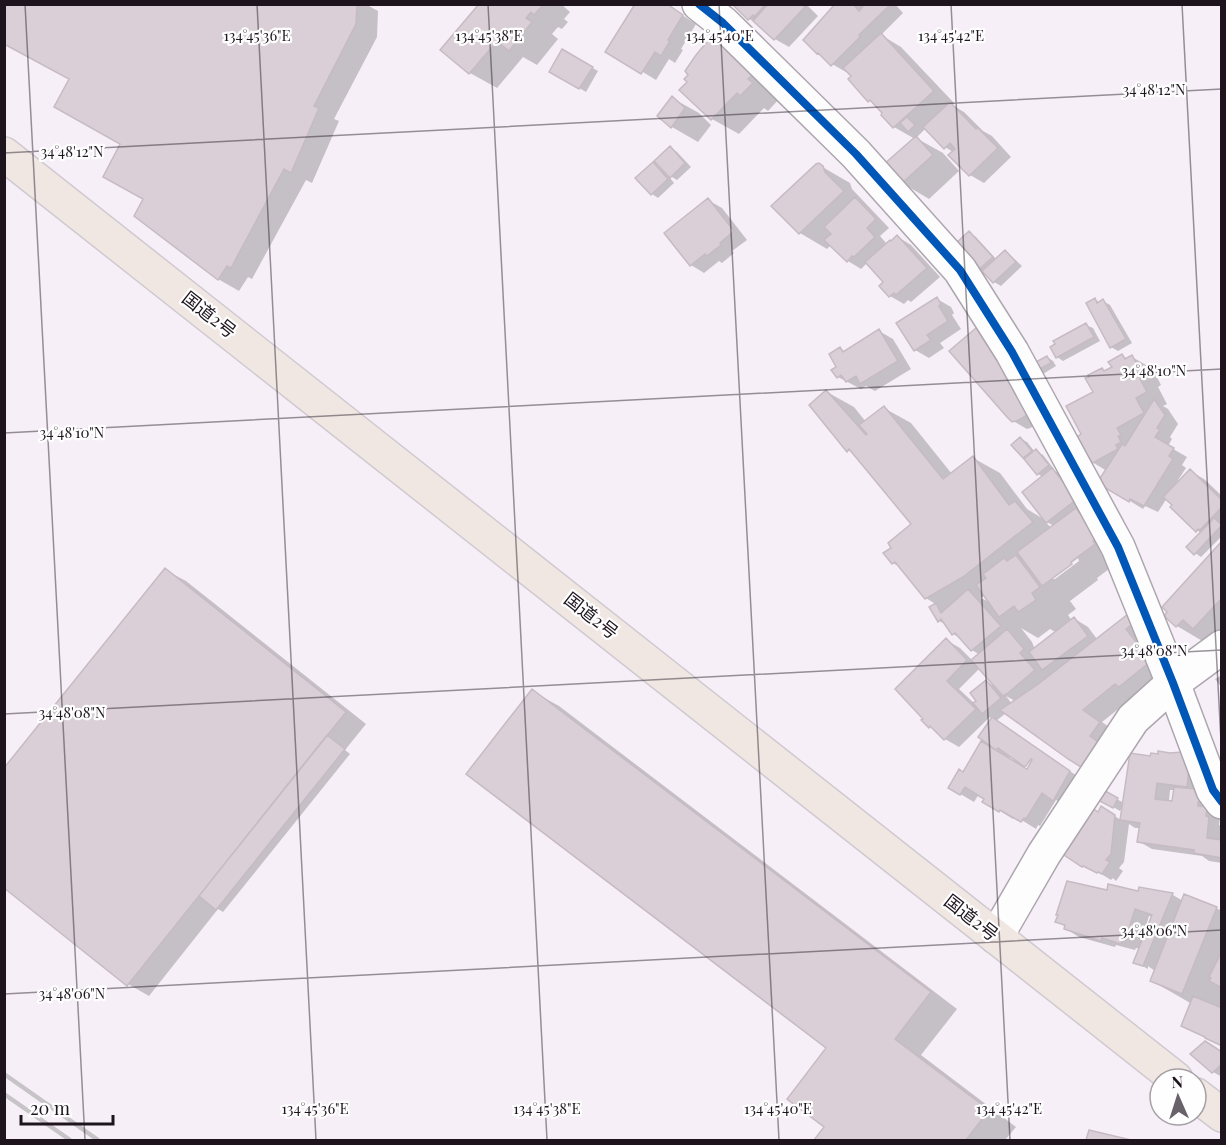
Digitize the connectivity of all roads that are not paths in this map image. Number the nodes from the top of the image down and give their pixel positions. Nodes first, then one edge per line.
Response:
1 (699, 4) edge
2 (4, 154) edge
3 (1221, 648) edge
4 (1173, 683) junction
5 (1221, 802) edge
6 (996, 938) junction
7 (1161, 1067) edge
8 (1208, 1105) edge
9 (1221, 1115) edge

1 - 4 street
2 - 6 highway, 国道2号
3 - 4 street
4 - 5 street
4 - 6 street
6 - 7 highway, 国道2号
8 - 9 highway

